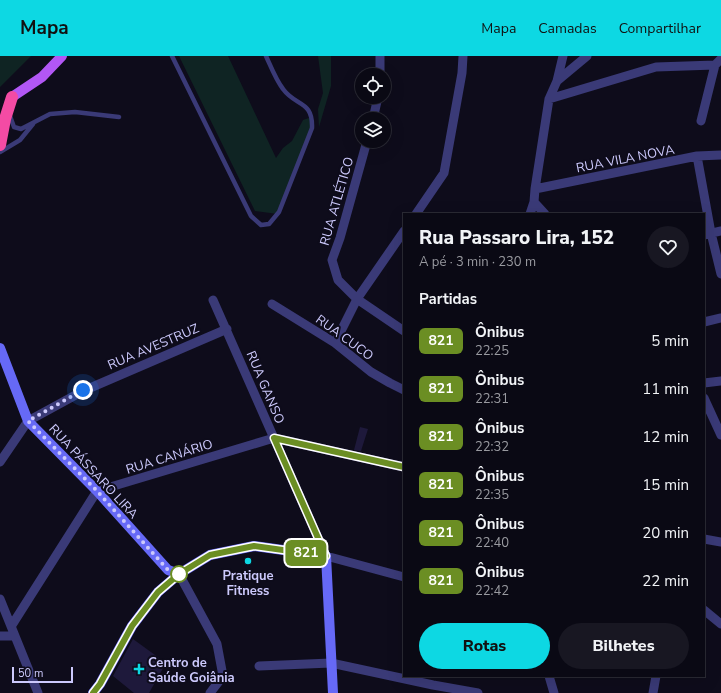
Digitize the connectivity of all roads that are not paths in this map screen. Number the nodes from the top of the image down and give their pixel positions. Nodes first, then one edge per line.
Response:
1 (62, 56) edge
2 (172, 56) edge
3 (266, 56) edge
4 (380, 56) edge
5 (463, 56) edge
6 (563, 56) edge
7 (587, 56) edge
8 (718, 62) edge
9 (380, 68) edge
10 (557, 81) junction
11 (12, 97) joint
12 (549, 99) junction
13 (4, 108) edge
14 (119, 116) dead end
15 (701, 121) dead end
16 (35, 123) junction
17 (0, 145) edge
18 (365, 148) edge
19 (0, 152) edge
20 (721, 155) edge
21 (697, 156) junction
22 (535, 189) junction
23 (534, 202) junction
24 (417, 213) edge
25 (530, 213) edge
26 (544, 213) edge
27 (721, 231) edge
28 (403, 232) edge
29 (708, 234) edge
30 (721, 274) edge
31 (357, 299) junction
32 (213, 300) dead end
33 (272, 304) dead end
34 (721, 318) edge
35 (705, 322) edge
36 (227, 329) junction
37 (403, 330) edge
38 (335, 343) junction
39 (0, 348) edge
40 (721, 381) edge
41 (705, 383) edge
42 (403, 390) edge
43 (705, 400) edge
44 (28, 421) junction
45 (721, 435) edge
46 (274, 438) junction
47 (0, 462) edge
48 (403, 467) edge
49 (97, 491) junction
50 (705, 539) edge
51 (721, 542) edge
52 (326, 556) junction
53 (179, 574) junction
54 (403, 577) edge
55 (0, 598) edge
56 (705, 611) edge
57 (721, 624) edge
58 (12, 625) junction
59 (0, 636) edge
60 (15, 636) junction
61 (331, 663) junction
62 (259, 666) dead end
63 (549, 677) edge
64 (656, 677) edge
65 (433, 689) edge
66 (38, 693) edge
67 (93, 693) edge
68 (210, 693) edge
69 (333, 693) edge
70 (478, 693) edge
71 (554, 693) edge
72 (653, 693) edge

1 - 11 main road
2 - 3 lane
4 - 9 street
5 - 24 street
6 - 10 street
7 - 10 street
8 - 12 street
8 - 15 street
10 - 12 street
11 - 13 highway
12 - 22 street
13 - 16 lane
13 - 17 highway
14 - 16 lane
16 - 19 lane
18 - 31 street, RUA ATLÉTICO
20 - 21 street, RUA VILA NOVA
21 - 22 street, RUA VILA NOVA
21 - 29 street
22 - 23 street
23 - 25 street
23 - 26 street
27 - 29 street
28 - 31 street
29 - 30 street
31 - 37 street, RUA ATLÉTICO
31 - 38 street
32 - 36 street, RUA GANSO
33 - 38 street, RUA CUCO
34 - 35 street
36 - 44 street, RUA AVESTRUZ
36 - 46 street, RUA GANSO
38 - 42 street, RUA CUCO
39 - 44 street, RUA PÁSSARO LIRA
40 - 41 street
43 - 45 street
44 - 47 street, RUA AVESTRUZ
44 - 49 street, RUA PÁSSARO LIRA
46 - 48 street, RUA CANÁRIO
46 - 49 street, RUA CANÁRIO
46 - 52 street, RUA GANSO
49 - 53 street, RUA PÁSSARO LIRA
49 - 58 street
50 - 51 street
52 - 53 street
52 - 54 street
52 - 61 street, RUA GANSO
53 - 67 street
53 - 68 street
55 - 58 street
56 - 57 street
58 - 60 street
59 - 60 street
60 - 66 street
61 - 62 street
61 - 65 street
61 - 69 street, RUA GANSO
63 - 71 street
64 - 72 street
65 - 70 street

